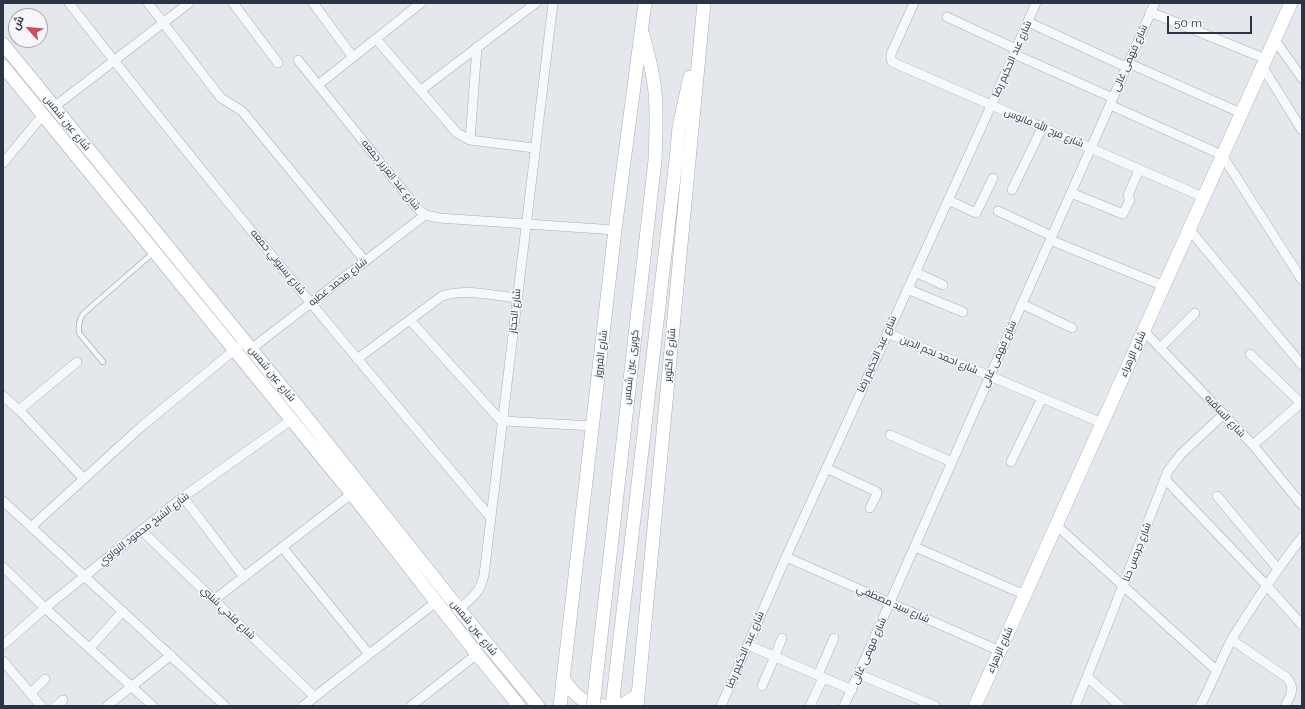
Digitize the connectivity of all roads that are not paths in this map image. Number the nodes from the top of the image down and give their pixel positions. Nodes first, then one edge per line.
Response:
1 (69, 3) edge
2 (148, 3) edge
3 (189, 3) edge
4 (233, 3) edge
5 (313, 3) edge
6 (421, 3) edge
7 (536, 3) edge
8 (553, 3) edge
9 (645, 3) edge
10 (704, 3) edge
11 (914, 3) edge
12 (1155, 3) edge
13 (1291, 3) edge
14 (1032, 4) edge
15 (1150, 12) junction
16 (947, 17) dead end
17 (1028, 22) junction
18 (164, 23) junction
19 (641, 29) junction
20 (700, 38) junction
21 (376, 39) junction
22 (1274, 39) junction
23 (3, 44) edge
24 (477, 47) junction
25 (1015, 51) junction
26 (353, 57) junction
27 (298, 60) dead end
28 (115, 61) junction
29 (278, 63) dead end
30 (1264, 63) junction
31 (1127, 65) junction
32 (3, 66) edge
33 (1302, 78) edge
34 (318, 85) junction
35 (421, 90) junction
36 (1111, 101) junction
37 (991, 106) junction
38 (54, 107) junction
39 (1241, 113) junction
40 (43, 115) junction
41 (1042, 128) junction
42 (1302, 130) edge
43 (470, 140) junction
44 (534, 148) junction
45 (1090, 149) junction
46 (1222, 155) junction
47 (3, 163) edge
48 (1139, 170) junction
49 (993, 178) dead end
50 (1012, 190) dead end
51 (1071, 192) junction
52 (1203, 198) junction
53 (948, 200) junction
54 (998, 211) dead end
55 (425, 215) junction
56 (526, 224) junction
57 (1189, 229) junction
58 (615, 230) junction
59 (1051, 238) junction
60 (154, 252) junction
61 (365, 261) junction
62 (915, 272) junction
63 (1302, 280) edge
64 (943, 285) dead end
65 (1164, 286) junction
66 (907, 289) junction
67 (517, 298) junction
68 (311, 303) junction
69 (1022, 304) junction
70 (963, 312) dead end
71 (1195, 313) dead end
72 (410, 320) junction
73 (1072, 328) dead end
74 (1144, 330) junction
75 (887, 333) junction
76 (248, 345) junction
77 (1160, 348) junction
78 (235, 349) junction
79 (1250, 354) dead end
80 (357, 359) junction
81 (76, 362) dead end
82 (103, 362) dead end
83 (1302, 365) edge
84 (990, 376) junction
85 (3, 396) edge
86 (1042, 398) junction
87 (1302, 402) edge
88 (19, 410) junction
89 (1224, 414) junction
90 (291, 420) junction
91 (503, 422) junction
92 (1102, 423) junction
93 (592, 426) junction
94 (890, 435) dead end
95 (1253, 446) junction
96 (952, 462) junction
97 (1011, 462) dead end
98 (826, 468) junction
99 (84, 479) junction
100 (1165, 479) junction
101 (357, 490) junction
102 (1217, 496) dead end
103 (183, 497) junction
104 (3, 501) edge
105 (1302, 505) edge
106 (870, 508) dead end
107 (491, 518) junction
108 (1056, 525) junction
109 (31, 527) junction
110 (141, 530) junction
111 (1302, 537) edge
112 (282, 547) junction
113 (915, 547) junction
114 (786, 557) junction
115 (3, 567) edge
116 (1278, 569) junction
117 (85, 576) junction
118 (244, 577) junction
119 (1124, 585) junction
120 (1266, 586) junction
121 (1025, 595) junction
122 (214, 600) junction
123 (436, 602) junction
124 (890, 603) junction
125 (45, 608) junction
126 (459, 610) junction
127 (123, 612) junction
128 (1302, 625) edge
129 (782, 638) dead end
130 (834, 638) dead end
131 (1232, 640) junction
132 (748, 644) junction
133 (3, 645) edge
134 (90, 648) junction
135 (1000, 651) junction
136 (370, 654) junction
137 (477, 654) junction
138 (171, 656) junction
139 (775, 656) junction
140 (3, 660) edge
141 (1217, 671) junction
142 (858, 674) junction
143 (820, 676) junction
144 (1087, 677) junction
145 (563, 678) junction
146 (45, 679) dead end
147 (131, 686) junction
148 (762, 686) dead end
149 (852, 690) junction
150 (31, 693) junction
151 (315, 697) junction
152 (638, 700) edge
153 (221, 704) edge
154 (416, 704) edge
155 (150, 705) edge
156 (41, 706) edge
157 (107, 706) edge
158 (303, 706) edge
159 (519, 706) edge
160 (538, 706) edge
161 (560, 706) edge
162 (593, 706) edge
163 (605, 706) edge
164 (612, 706) edge
165 (722, 706) edge
166 (810, 706) edge
167 (844, 706) edge
168 (933, 706) edge
169 (975, 706) edge
170 (1074, 706) edge
171 (1120, 706) edge
172 (1200, 706) edge
173 (1285, 706) edge

1 - 28 street, شارع بسيوني جمعه
2 - 18 street
3 - 18 street
4 - 29 street
5 - 26 street
6 - 21 street
7 - 24 street
8 - 44 street, شارع الحجاز
9 - 19 main road, شارع الفيروز
10 - 20 main road, شارع 6 اكتوبر
11 - 37 street, شارع فرج الله فانوس
12 - 15 street, شارع فهمى غالى
13 - 22 main road, شارع الزهراء
14 - 17 street, شارع عبد الحكيم رضا
15 - 30 street
15 - 31 street, شارع فهمى غالى
16 - 25 street
17 - 25 street, شارع عبد الحكيم رضا
17 - 31 street
18 - 28 street
18 - 61 street
19 - 58 main road, شارع الفيروز
19 - 162 main road, كوبرى عين شمس, bridge
20 - 152 main road, شارع 6 اكتوبر
20 - 164 main road, كوبرى عين شمس
21 - 26 street
21 - 35 street
22 - 30 main road, شارع الزهراء
22 - 33 street
23 - 38 main road, شارع عين شمس
24 - 35 street
24 - 43 street
25 - 36 street
25 - 37 street, شارع عبد الحكيم رضا
26 - 34 street
27 - 34 street, شارع عبد العزيز جمعه
28 - 38 street
28 - 68 street, شارع بسيوني جمعه
30 - 39 main road, شارع الزهراء
30 - 42 street
31 - 36 street, شارع فهمى غالى
31 - 39 street
32 - 40 main road, شارع عين شمس
34 - 55 street, شارع عبد العزيز جمعه
35 - 43 street
36 - 45 street, شارع فهمى غالى
36 - 46 street
37 - 41 street, شارع فرج الله فانوس
37 - 53 street, شارع عبد الحكيم رضا
38 - 76 main road, شارع عين شمس
39 - 46 main road, شارع الزهراء
40 - 47 street
40 - 60 main road, شارع عين شمس
41 - 45 street, شارع فرج الله فانوس
41 - 50 street
43 - 44 street
44 - 56 street, شارع الحجاز
45 - 48 street, شارع فرج الله فانوس
45 - 51 street, شارع فهمى غالى
46 - 52 main road, شارع الزهراء
46 - 63 street
48 - 51 street
48 - 52 street, شارع فرج الله فانوس
49 - 53 street
51 - 59 street, شارع فهمى غالى
52 - 57 main road, شارع الزهراء
53 - 62 street, شارع عبد الحكيم رضا
54 - 59 street
55 - 56 street, شارع عبد العزيز جمعه
55 - 61 street, شارع محمد عطيه
56 - 58 street, شارع عبد العزيز جمعه
56 - 67 street, شارع الحجاز
57 - 65 main road, شارع الزهراء
57 - 83 street
58 - 93 main road, شارع الفيروز
59 - 65 street
59 - 69 street, شارع فهمى غالى
60 - 78 main road, شارع عين شمس
60 - 82 lane
61 - 68 street, شارع محمد عطيه
62 - 64 street
62 - 66 street, شارع عبد الحكيم رضا
65 - 74 main road, شارع الزهراء
66 - 70 street
66 - 75 street, شارع عبد الحكيم رضا
67 - 72 street
67 - 91 street, شارع الحجاز
68 - 76 street, شارع محمد عطيه
68 - 80 street, شارع بسيوني جمعه
69 - 73 street
69 - 84 street, شارع فهمى غالى
71 - 77 street
72 - 80 street
72 - 91 street
74 - 77 street, شارع الساقيه
74 - 92 main road, شارع الزهراء
75 - 84 street, شارع احمد نجم الدين
75 - 98 street, شارع عبد الحكيم رضا
76 - 78 street, شارع محمد عطيه
76 - 101 main road, شارع عين شمس
77 - 89 street, شارع الساقيه
78 - 90 main road, شارع عين شمس
78 - 99 street, شارع محمد عطيه
79 - 87 street
80 - 107 street, شارع بسيوني جمعه
81 - 88 street
84 - 86 street, شارع احمد نجم الدين
84 - 96 street, شارع فهمى غالى
85 - 88 street
86 - 92 street, شارع احمد نجم الدين
86 - 97 street
87 - 95 street
88 - 99 street
89 - 95 street, شارع الساقيه
89 - 100 street, شارع جرجس حنا
90 - 101 main road, شارع عين شمس
90 - 103 street, شارع الشيخ محمود النواوي
91 - 93 street
91 - 107 street, شارع الحجاز
92 - 108 main road, شارع الزهراء
93 - 145 main road, شارع الفيروز
94 - 96 street
95 - 105 street, شارع الساقيه
96 - 113 street, شارع فهمى غالى
98 - 106 street
98 - 114 street, شارع عبد الحكيم رضا
99 - 109 street, شارع محمد عطيه
100 - 119 street, شارع جرجس حنا
100 - 120 street
101 - 112 street
101 - 123 main road, شارع عين شمس
101 - 126 main road, شارع عين شمس
102 - 116 street
103 - 110 street, شارع الشيخ محمود النواوي
103 - 118 street
104 - 109 street
107 - 126 street, شارع الحجاز
108 - 119 street
108 - 121 main road, شارع الزهراء
109 - 117 street
110 - 117 street, شارع الشيخ محمود النواوي
110 - 122 street, شارع فتحي شلبي
111 - 116 street
112 - 118 street
112 - 136 street
113 - 121 street
113 - 124 street, شارع فهمى غالى
114 - 124 street, شارع سيد مصطفي
114 - 132 street, شارع عبد الحكيم رضا
115 - 125 street
116 - 120 street
117 - 125 street, شارع الشيخ محمود النواوي
117 - 127 street
118 - 122 street
119 - 141 street
119 - 144 street, شارع جرجس حنا
120 - 128 street
120 - 131 street
121 - 135 main road, شارع الزهراء
122 - 151 street, شارع فتحي شلبي
123 - 136 street
123 - 137 main road, شارع عين شمس
124 - 135 street, شارع سيد مصطفي
124 - 142 street, شارع فهمى غالى
125 - 133 street, شارع الشيخ محمود النواوي
125 - 134 street
126 - 160 main road, شارع عين شمس
127 - 134 street
127 - 138 street
129 - 139 street
130 - 143 street
131 - 141 street
131 - 173 street
132 - 139 street
132 - 165 street, شارع عبد الحكيم رضا
134 - 147 street
135 - 169 main road, شارع الزهراء
136 - 151 street
137 - 154 street
137 - 159 main road, شارع عين شمس
138 - 147 street
138 - 153 street
139 - 143 street
139 - 148 street
140 - 150 street
141 - 172 street
142 - 149 street, شارع فهمى غالى
142 - 168 street
143 - 149 street
143 - 166 street
144 - 170 street, شارع جرجس حنا
144 - 171 street
145 - 161 main road, شارع الفيروز
145 - 163 main road
146 - 150 street
147 - 155 street
147 - 157 street
149 - 167 street, شارع فهمى غالى
150 - 156 street
151 - 158 street
152 - 164 main road

